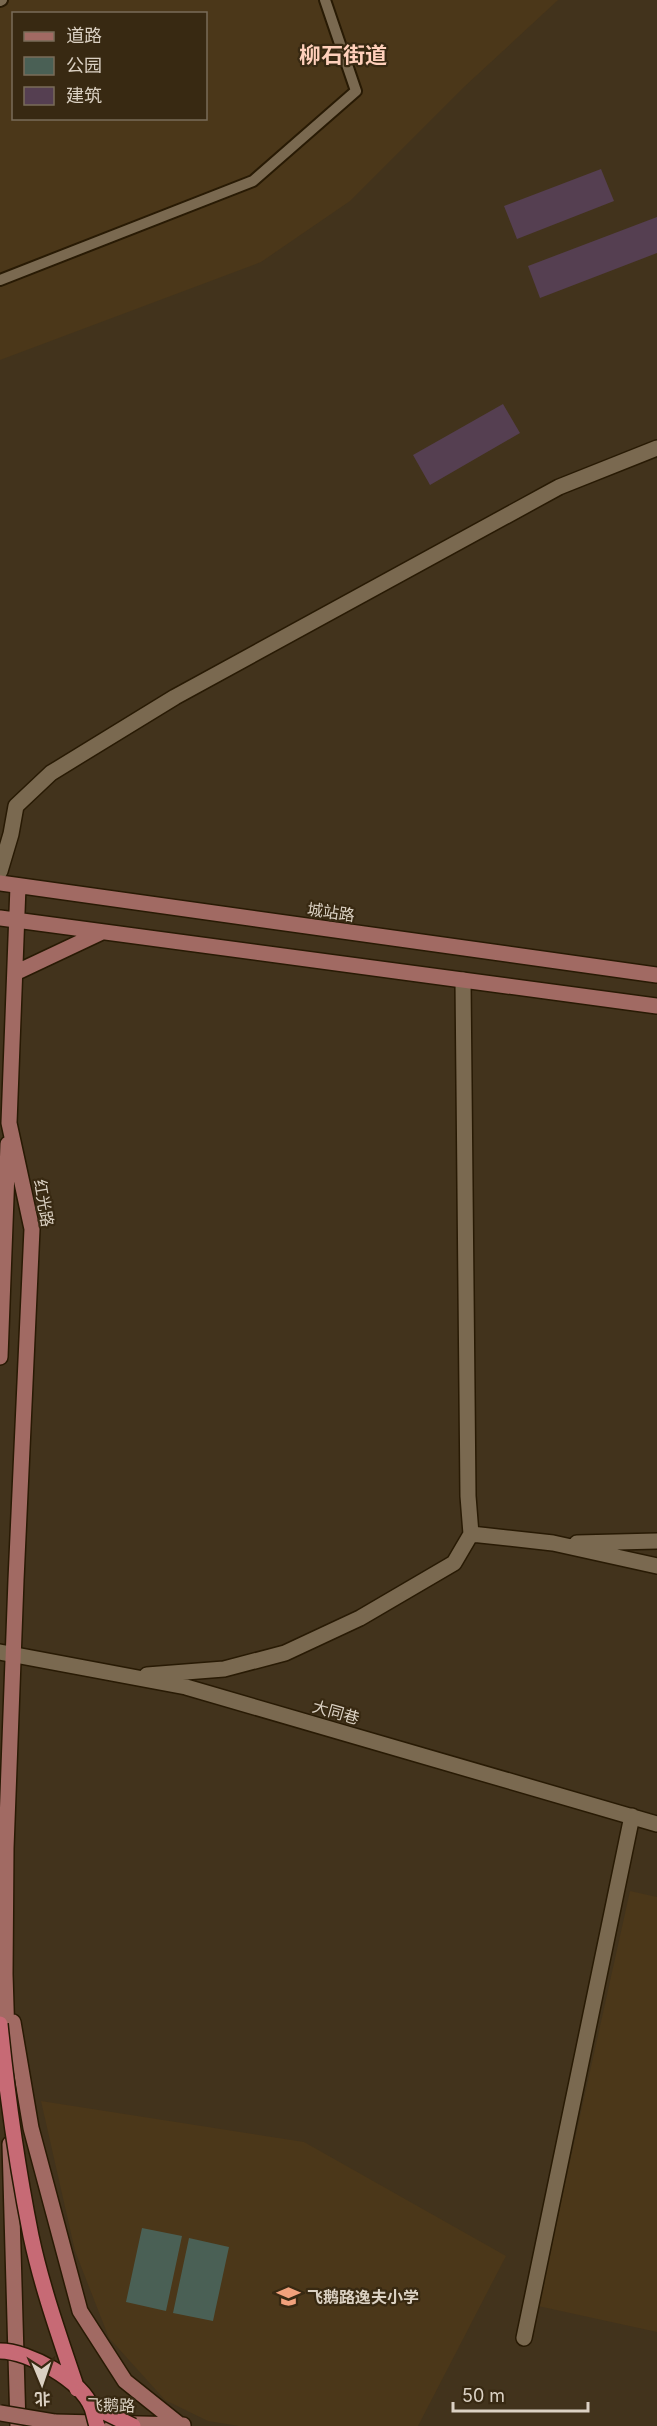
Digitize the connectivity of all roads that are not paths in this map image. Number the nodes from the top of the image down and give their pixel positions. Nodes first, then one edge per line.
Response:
1 (325, 0) edge
2 (0, 280) edge
3 (657, 448) edge
4 (0, 871) edge
5 (0, 883) edge
6 (18, 886) junction
7 (0, 918) edge
8 (17, 921) junction
9 (102, 932) junction
10 (15, 973) junction
11 (657, 975) edge
12 (463, 980) junction
13 (657, 1006) edge
14 (9, 1123) junction
15 (0, 1357) edge
16 (471, 1534) junction
17 (657, 1541) edge
18 (553, 1543) junction
19 (657, 1566) edge
20 (7, 1653) edge
21 (126, 1676) junction
22 (632, 1816) junction
23 (657, 1824) edge
24 (3, 1848) edge
25 (2, 1946) edge
26 (5, 1974) junction
27 (0, 2024) edge
28 (5, 2143) edge
29 (524, 2338) dead end
30 (0, 2351) edge
31 (77, 2389) junction
32 (92, 2406) junction
33 (0, 2413) edge
34 (182, 2425) edge
35 (18, 2426) edge
36 (97, 2426) edge
37 (133, 2426) edge

1 - 2 lane
3 - 4 street
5 - 6 street, 城站路
6 - 8 street, 红光路
6 - 11 street, 城站路
7 - 8 street
8 - 9 street
8 - 10 street, 红光路
9 - 10 street
9 - 12 street
10 - 14 street, 红光路
12 - 13 street
12 - 16 street
14 - 15 street
14 - 20 street, 红光路
16 - 18 street
16 - 21 street
17 - 18 street
18 - 19 street
20 - 21 street, 大同巷
20 - 24 street, 红光路
21 - 22 street, 大同巷
22 - 23 street, 大同巷
22 - 29 street
24 - 25 street, 红光路
25 - 26 street, 红光路
26 - 28 street, 红光路
26 - 34 street
27 - 31 main road, bridge
28 - 35 street, 红光路
30 - 31 main road, bridge
31 - 32 main road, bridge
32 - 36 main road, bridge
32 - 37 main road, bridge
33 - 34 street, 飞鹅路, bridge

